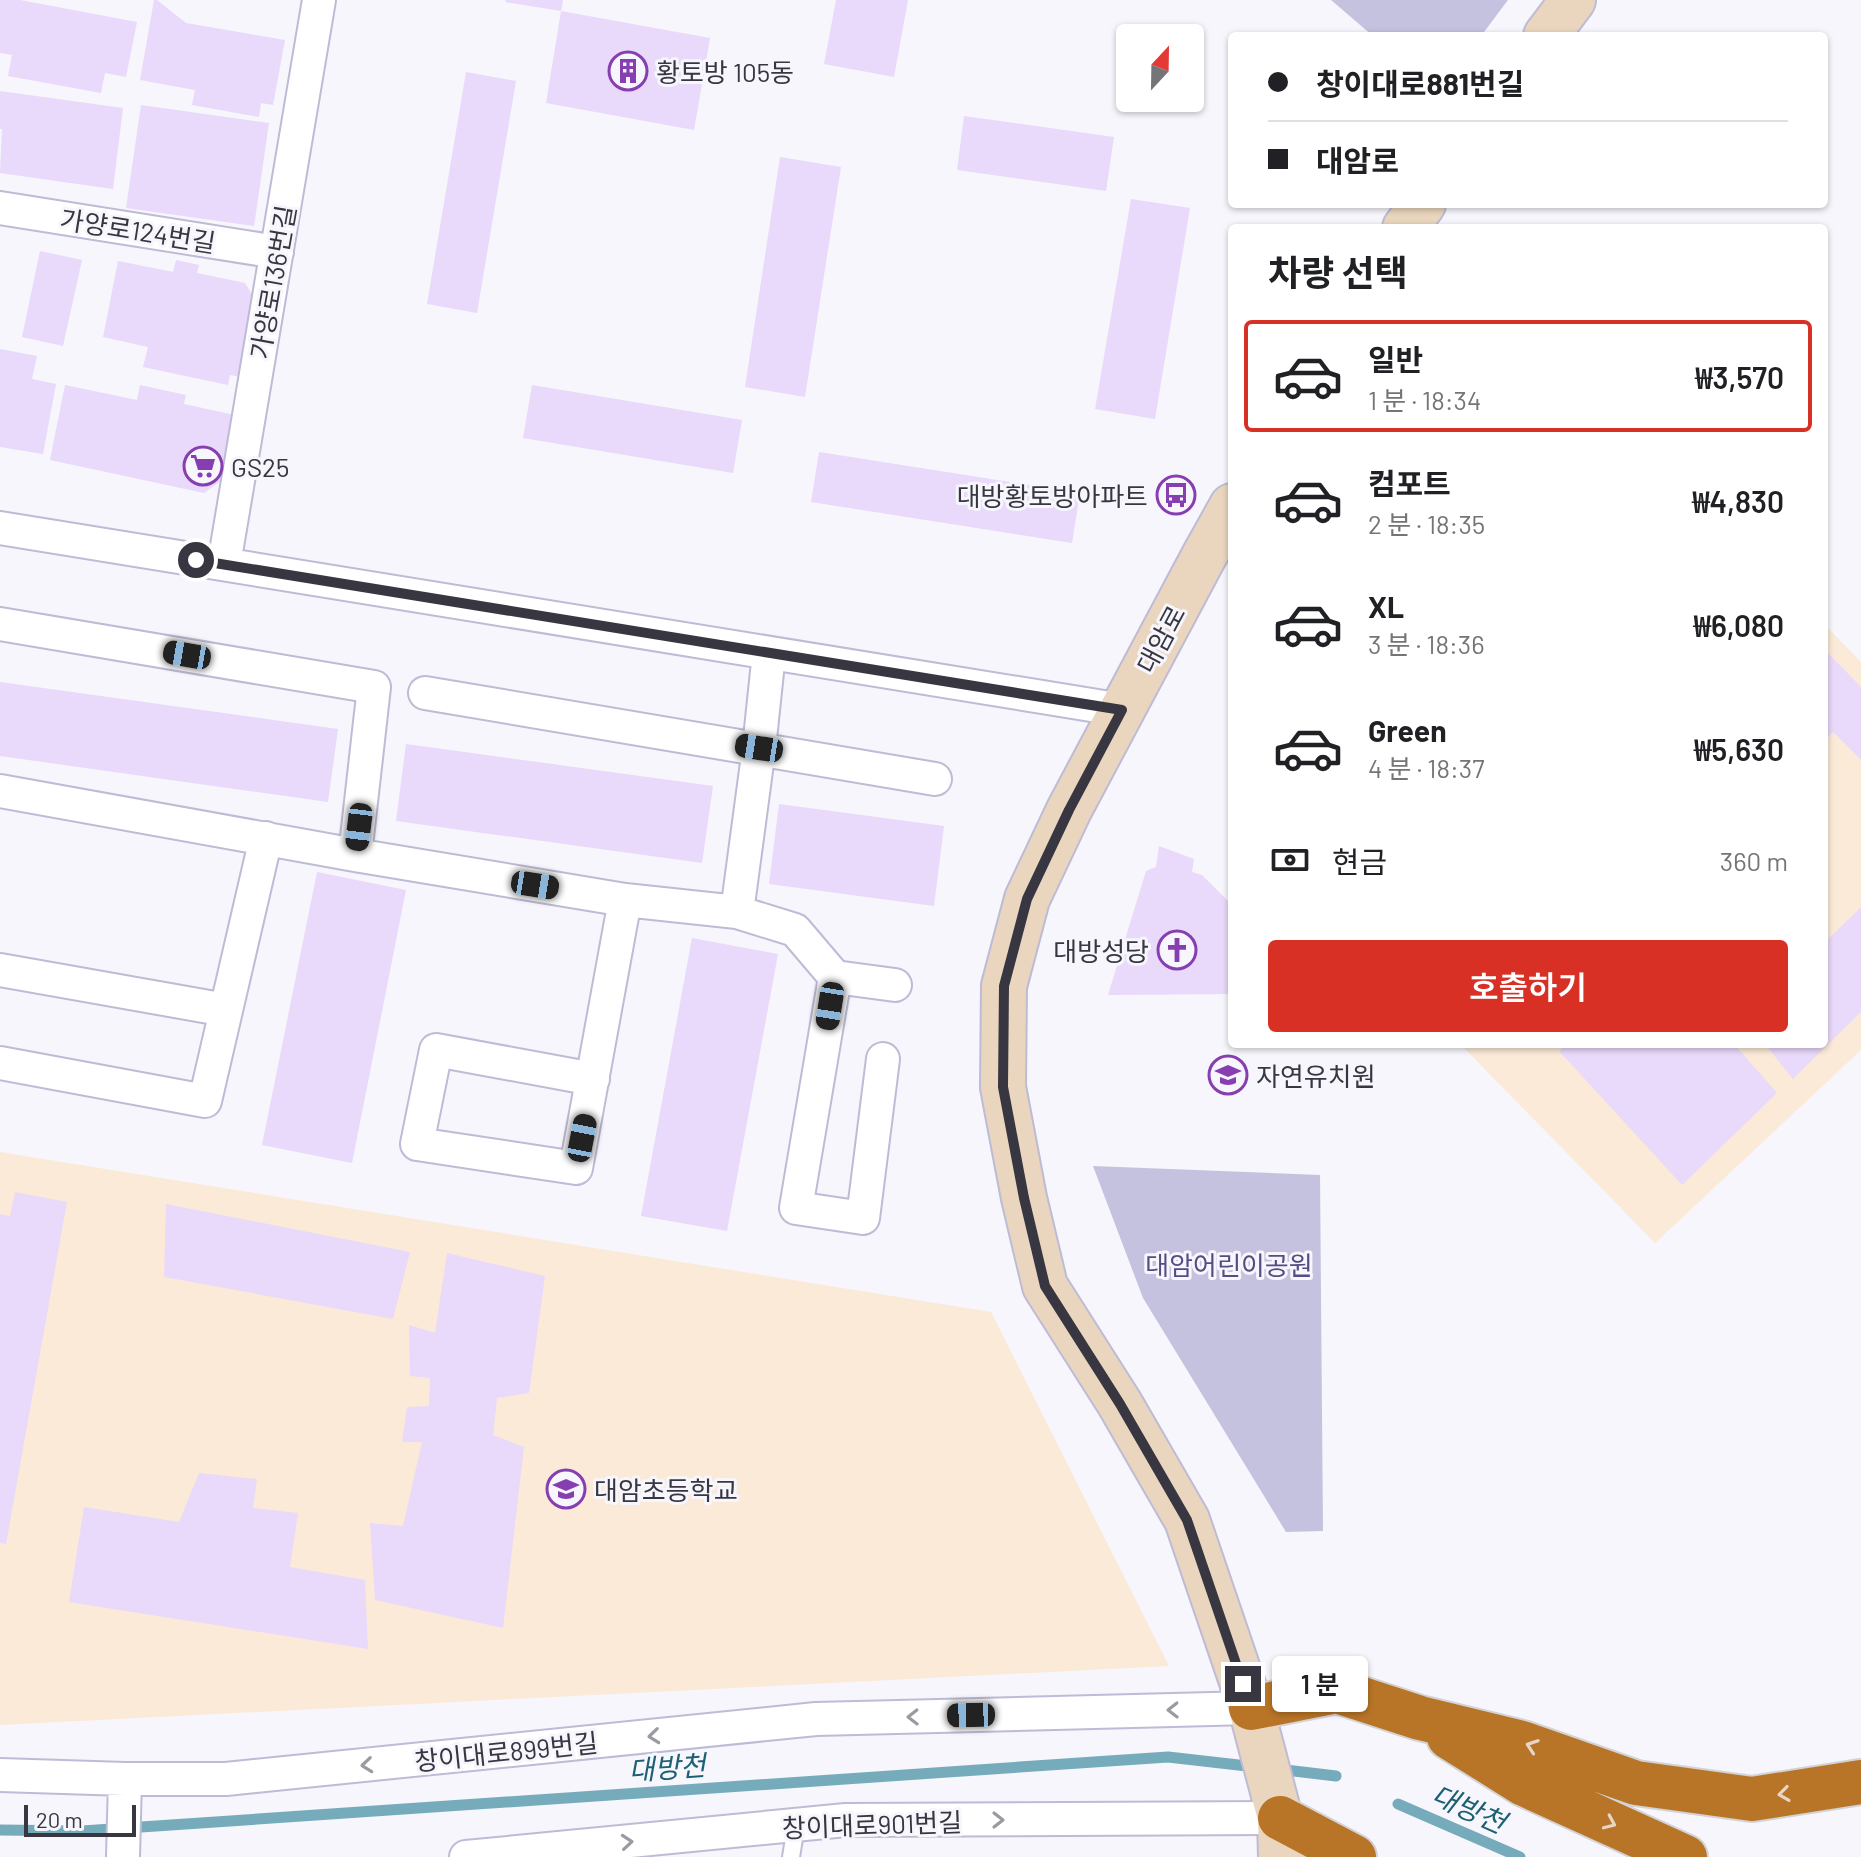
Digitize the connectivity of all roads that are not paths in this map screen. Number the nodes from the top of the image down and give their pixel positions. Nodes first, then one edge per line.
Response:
1 (319, 0) edge
2 (1573, 0) edge
3 (1549, 32) edge
4 (0, 208) edge
5 (277, 252) junction
6 (1228, 513) edge
7 (0, 528) edge
8 (224, 564) junction
9 (0, 624) edge
10 (769, 653) junction
11 (425, 693) dead end
12 (1122, 710) junction
13 (759, 748) junction
14 (935, 779) dead end
15 (0, 791) edge
16 (266, 838) junction
17 (355, 855) junction
18 (625, 900) junction
19 (737, 912) junction
20 (0, 970) edge
21 (835, 977) junction
22 (895, 985) dead end
23 (226, 1010) junction
24 (883, 1059) dead end
25 (0, 1063) edge
26 (593, 1079) junction
27 (1251, 1708) junction
28 (1420, 1718) junction
29 (0, 1775) edge
30 (125, 1779) junction
31 (1861, 1782) edge
32 (796, 1826) junction
33 (1280, 1838) edge
34 (123, 1857) edge
35 (466, 1857) edge
36 (791, 1857) edge
37 (1310, 1857) edge
38 (1354, 1857) edge
39 (1685, 1857) edge

1 - 5 street, 가양로136번길
2 - 3 street
4 - 5 street, 가양로124번길
5 - 8 street, 가양로136번길
6 - 12 street, 대암로
7 - 8 street
8 - 10 street
9 - 17 street
10 - 12 street
10 - 13 street
11 - 13 street
12 - 27 street, 대암로
13 - 14 street
13 - 19 street
15 - 16 street
16 - 17 street
16 - 23 street
17 - 18 street
18 - 19 street
18 - 26 street
19 - 21 street
20 - 23 street
21 - 22 street
21 - 24 street
23 - 25 street
26 - 26 street
27 - 28 highway
27 -> 30 street, 창이대로899번길
27 - 33 street, 대암로
31 -> 28 highway
28 -> 39 highway
29 - 30 street, 창이대로899번길
30 - 34 street
32 -> 33 street, 창이대로901번길
35 -> 32 street, 창이대로901번길
32 - 36 lane
33 - 37 highway
33 - 38 highway

